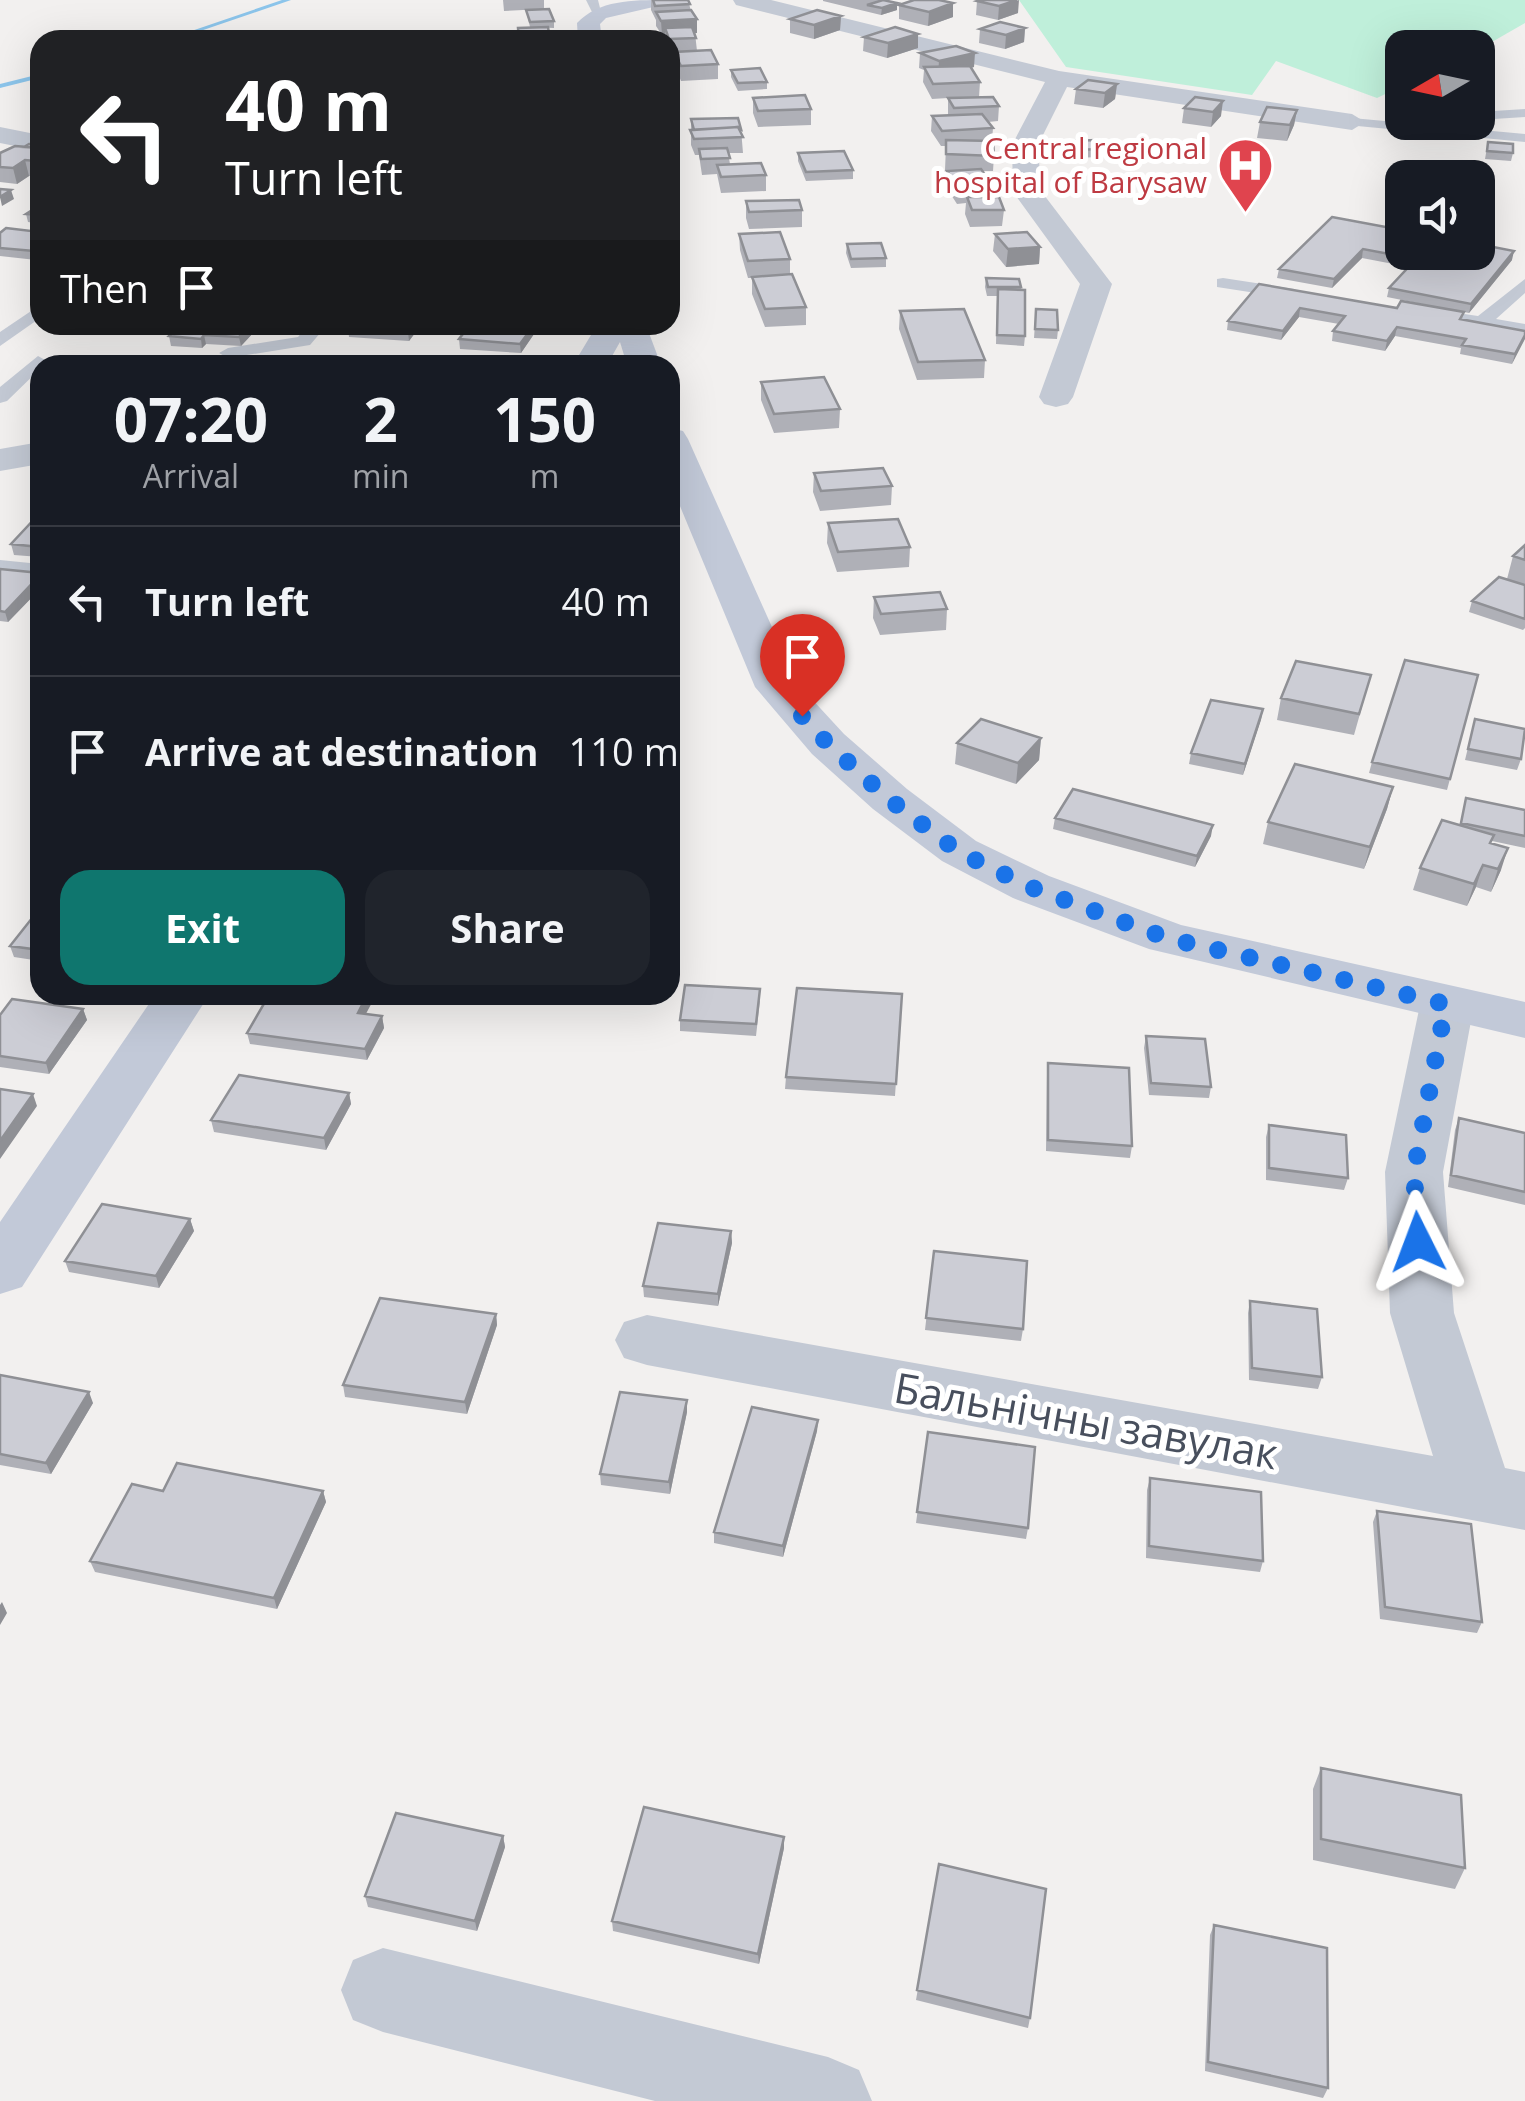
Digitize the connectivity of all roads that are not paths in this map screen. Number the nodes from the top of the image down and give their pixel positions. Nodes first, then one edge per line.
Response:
1 (654, 0) edge
2 (744, 0) edge
3 (595, 6) edge
4 (589, 30) edge
5 (1059, 78) junction
6 (1525, 113) edge
7 (1495, 115) edge
8 (1385, 121) edge
9 (1352, 122) junction
10 (0, 136) edge
11 (1525, 138) edge
12 (30, 141) edge
13 (1223, 283) dead end
14 (1525, 284) edge
15 (1316, 297) edge
16 (1408, 311) edge
17 (30, 318) edge
18 (1482, 322) junction
19 (1525, 329) edge
20 (309, 335) edge
21 (0, 341) edge
22 (0, 350) edge
23 (228, 353) edge
24 (30, 359) edge
25 (30, 368) edge
26 (0, 396) edge
27 (1056, 397) dead end
28 (30, 455) edge
29 (0, 460) edge
30 (680, 462) edge
31 (0, 567) edge
32 (30, 570) edge
33 (1446, 1004) junction
34 (175, 1005) edge
35 (1525, 1020) edge
36 (0, 1271) edge
37 (647, 1340) dead end
38 (1502, 1497) edge
39 (383, 1990) dead end
40 (828, 2101) edge

1 - 3 street
2 - 5 street
3 - 4 street
5 - 9 street
5 - 27 street
6 - 7 lane
8 - 9 lane
9 - 11 lane
10 - 12 street
13 - 15 lane
14 - 18 lane
16 - 18 lane
17 - 21 lane
18 - 19 lane
20 - 23 lane
22 - 24 lane
25 - 26 lane
28 - 29 street
30 - 33 street
31 - 32 lane
33 - 35 street
33 - 38 street
34 - 36 street
37 - 38 street, Бальнічны завулак
39 - 40 street

